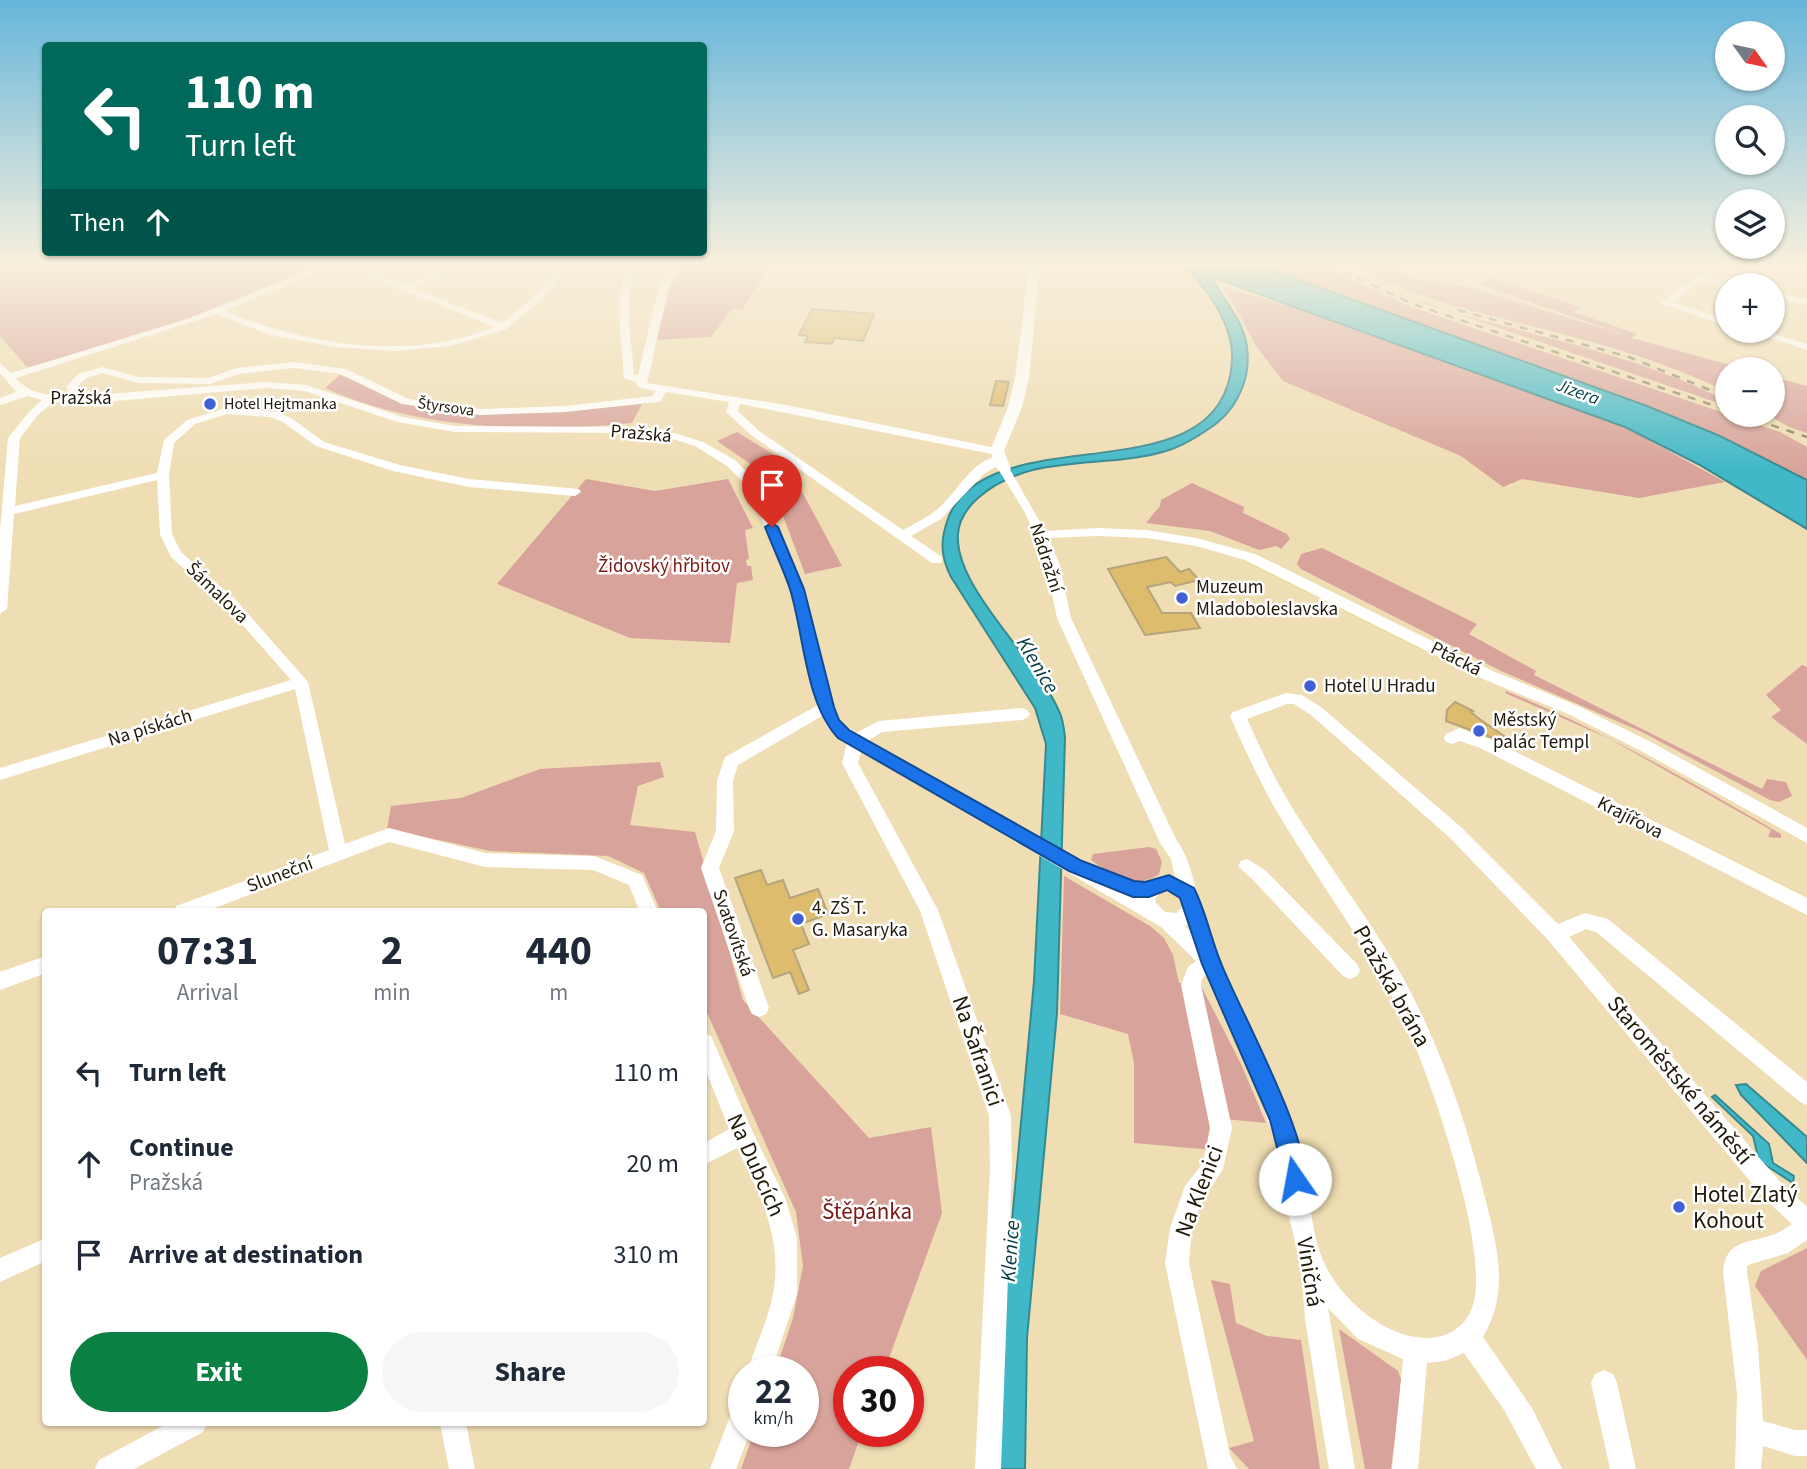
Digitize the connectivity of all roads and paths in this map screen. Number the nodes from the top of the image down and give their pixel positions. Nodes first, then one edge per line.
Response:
1 (153, 333) edge
2 (274, 333) edge
3 (489, 333) edge
4 (627, 333) edge
5 (653, 333) edge
6 (1027, 333) edge
7 (1785, 340) edge
8 (1807, 346) edge
9 (3, 370) edge
10 (642, 382) junction
11 (662, 388) junction
12 (25, 393) junction
13 (50, 399) junction
14 (107, 399) junction
15 (735, 400) junction
16 (0, 402) edge
17 (1003, 465) junction
18 (163, 474) junction
19 (575, 492) dead end
20 (9, 511) junction
21 (1030, 511) junction
22 (1090, 532) junction
23 (1041, 535) junction
24 (902, 536) junction
25 (937, 560) dead end
26 (1053, 566) junction
27 (0, 609) edge
28 (301, 681) junction
29 (1297, 699) joint
30 (827, 707) junction
31 (1022, 714) dead end
32 (1452, 737) dead end
33 (855, 741) junction
34 (0, 774) edge
35 (1805, 833) edge
36 (1170, 844) junction
37 (338, 853) junction
38 (1075, 866) junction
39 (1247, 866) dead end
40 (1156, 886) junction
41 (1190, 901) junction
42 (1807, 907) edge
43 (193, 908) edge
44 (647, 908) edge
45 (1161, 918) junction
46 (1555, 934) junction
47 (1212, 964) junction
48 (42, 965) edge
49 (1350, 970) dead end
50 (0, 981) edge
51 (759, 1008) dead end
52 (707, 1050) edge
53 (1807, 1096) edge
54 (742, 1134) junction
55 (707, 1152) edge
56 (1807, 1222) edge
57 (1807, 1227) edge
58 (42, 1251) edge
59 (1313, 1266) junction
60 (0, 1270) edge
61 (1468, 1338) junction
62 (1416, 1351) junction
63 (764, 1356) edge
64 (1604, 1383) dead end
65 (188, 1426) edge
66 (454, 1426) edge
67 (1752, 1430) junction
68 (1807, 1443) edge
69 (731, 1447) edge
70 (108, 1469) edge
71 (462, 1469) edge
72 (723, 1469) edge
73 (988, 1469) edge
74 (1224, 1469) edge
75 (1342, 1469) edge
76 (1405, 1469) edge
77 (1549, 1469) edge
78 (1623, 1469) edge
79 (1748, 1469) edge

1 - 9 street
2 - 3 street
4 - 10 street
5 - 10 street
6 - 17 street
7 - 8 street
9 - 12 street, Pražská
10 - 11 street
11 - 14 street, Štyrsova
11 - 15 street
12 - 13 street, Pražská
12 - 16 street
13 - 14 street, Pražská
13 - 20 street
14 - 30 street, Pražská
15 - 17 street
15 - 24 street
17 - 21 street, Nádražní
17 - 24 street
18 - 19 street, Šámalova
18 - 20 street
18 - 28 street, Šámalova
20 - 27 street
21 - 22 street, Ptácká
21 - 23 street, Nádražní
22 - 23 street, Ptácká
22 - 26 street, Ptácká
22 - 35 street, Ptácká
23 - 26 street, Nádražní
24 - 25 street
26 - 36 street, Nádražní
28 - 34 street, Na pískách
28 - 37 street
29 - 46 street, Staroměstské náměstí
29 - 61 street, Pražská brána
30 - 33 street, Pražská
30 - 51 street, Svatovítská
31 - 33 street
32 - 42 street, Krajířova
33 - 38 street, Pražská
33 - 73 street, Na Šafranici
36 - 40 street
36 - 41 street, Nádražní
37 - 43 street, Sluneční
37 - 44 street
38 - 40 street, Pražská
38 - 45 street, Pražská
39 - 49 street
40 - 41 street
40 - 45 street
41 - 45 street
41 - 47 street, Viničná
45 - 47 street, Viničná
46 - 53 street
46 - 56 street, Staroměstské náměstí
47 - 59 street, Viničná
47 - 74 street, Na Klenici
48 - 50 street
52 - 54 street, Na Dubcích
54 - 55 street
54 - 63 street, Na Dubcích
57 - 67 street
58 - 60 street
59 - 62 street
59 - 75 street, Viničná
61 - 62 street
61 - 77 street
62 - 76 street
64 - 78 street
65 - 70 street
66 - 71 street
67 - 68 street
67 - 79 street
69 - 72 street

